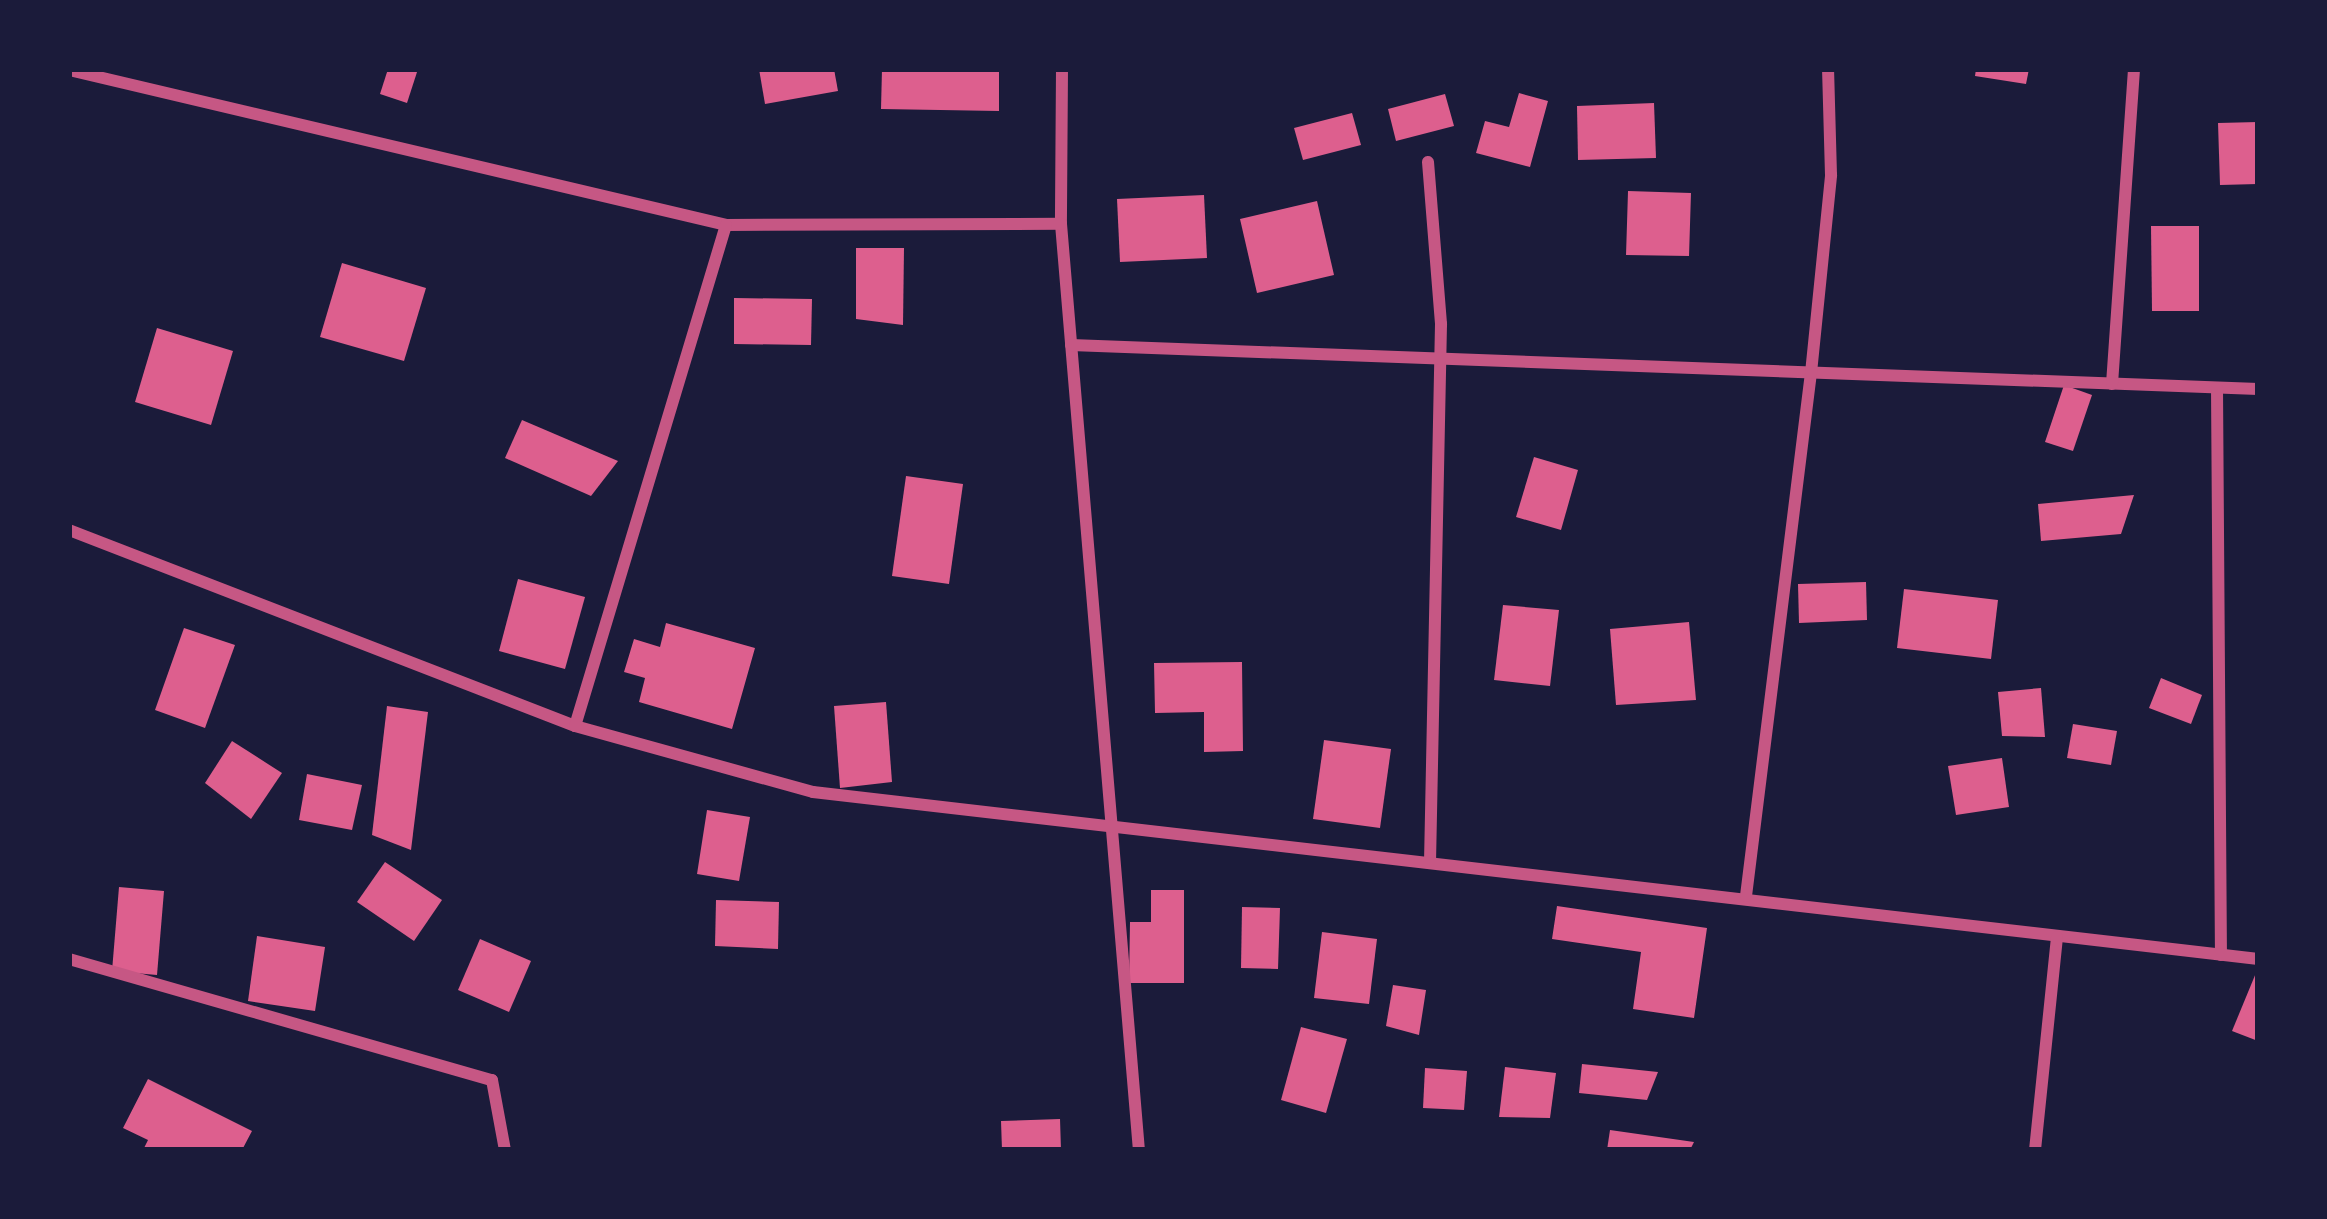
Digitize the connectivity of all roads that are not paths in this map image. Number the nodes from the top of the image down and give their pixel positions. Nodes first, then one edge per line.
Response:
1 (1062, 69) edge
2 (1828, 69) edge
3 (2134, 69) edge
4 (69, 70) edge
5 (1428, 162) dead end
6 (1061, 224) junction
7 (726, 225) junction
8 (1071, 345) junction
9 (1438, 359) junction
10 (1811, 373) junction
11 (2112, 384) junction
12 (2217, 388) junction
13 (2258, 389) edge
14 (69, 530) edge
15 (575, 725) junction
16 (1113, 825) junction
17 (1430, 863) junction
18 (1746, 896) junction
19 (2056, 937) junction
20 (2221, 955) junction
21 (69, 959) edge
22 (2258, 959) edge
23 (506, 1150) edge
24 (1138, 1150) edge
25 (2035, 1150) edge

1 - 6 street
2 - 10 street
3 - 11 street
4 - 7 street
5 - 9 street
6 - 7 street
6 - 8 street
7 - 15 street
8 - 9 street
8 - 16 street
9 - 10 street
9 - 17 street
10 - 11 street
10 - 18 street
11 - 12 street
12 - 13 street
12 - 20 street
14 - 15 street
15 - 16 street
16 - 17 street
16 - 24 street
17 - 18 street
18 - 19 street
19 - 20 street
19 - 25 street
20 - 22 street
21 - 23 street

